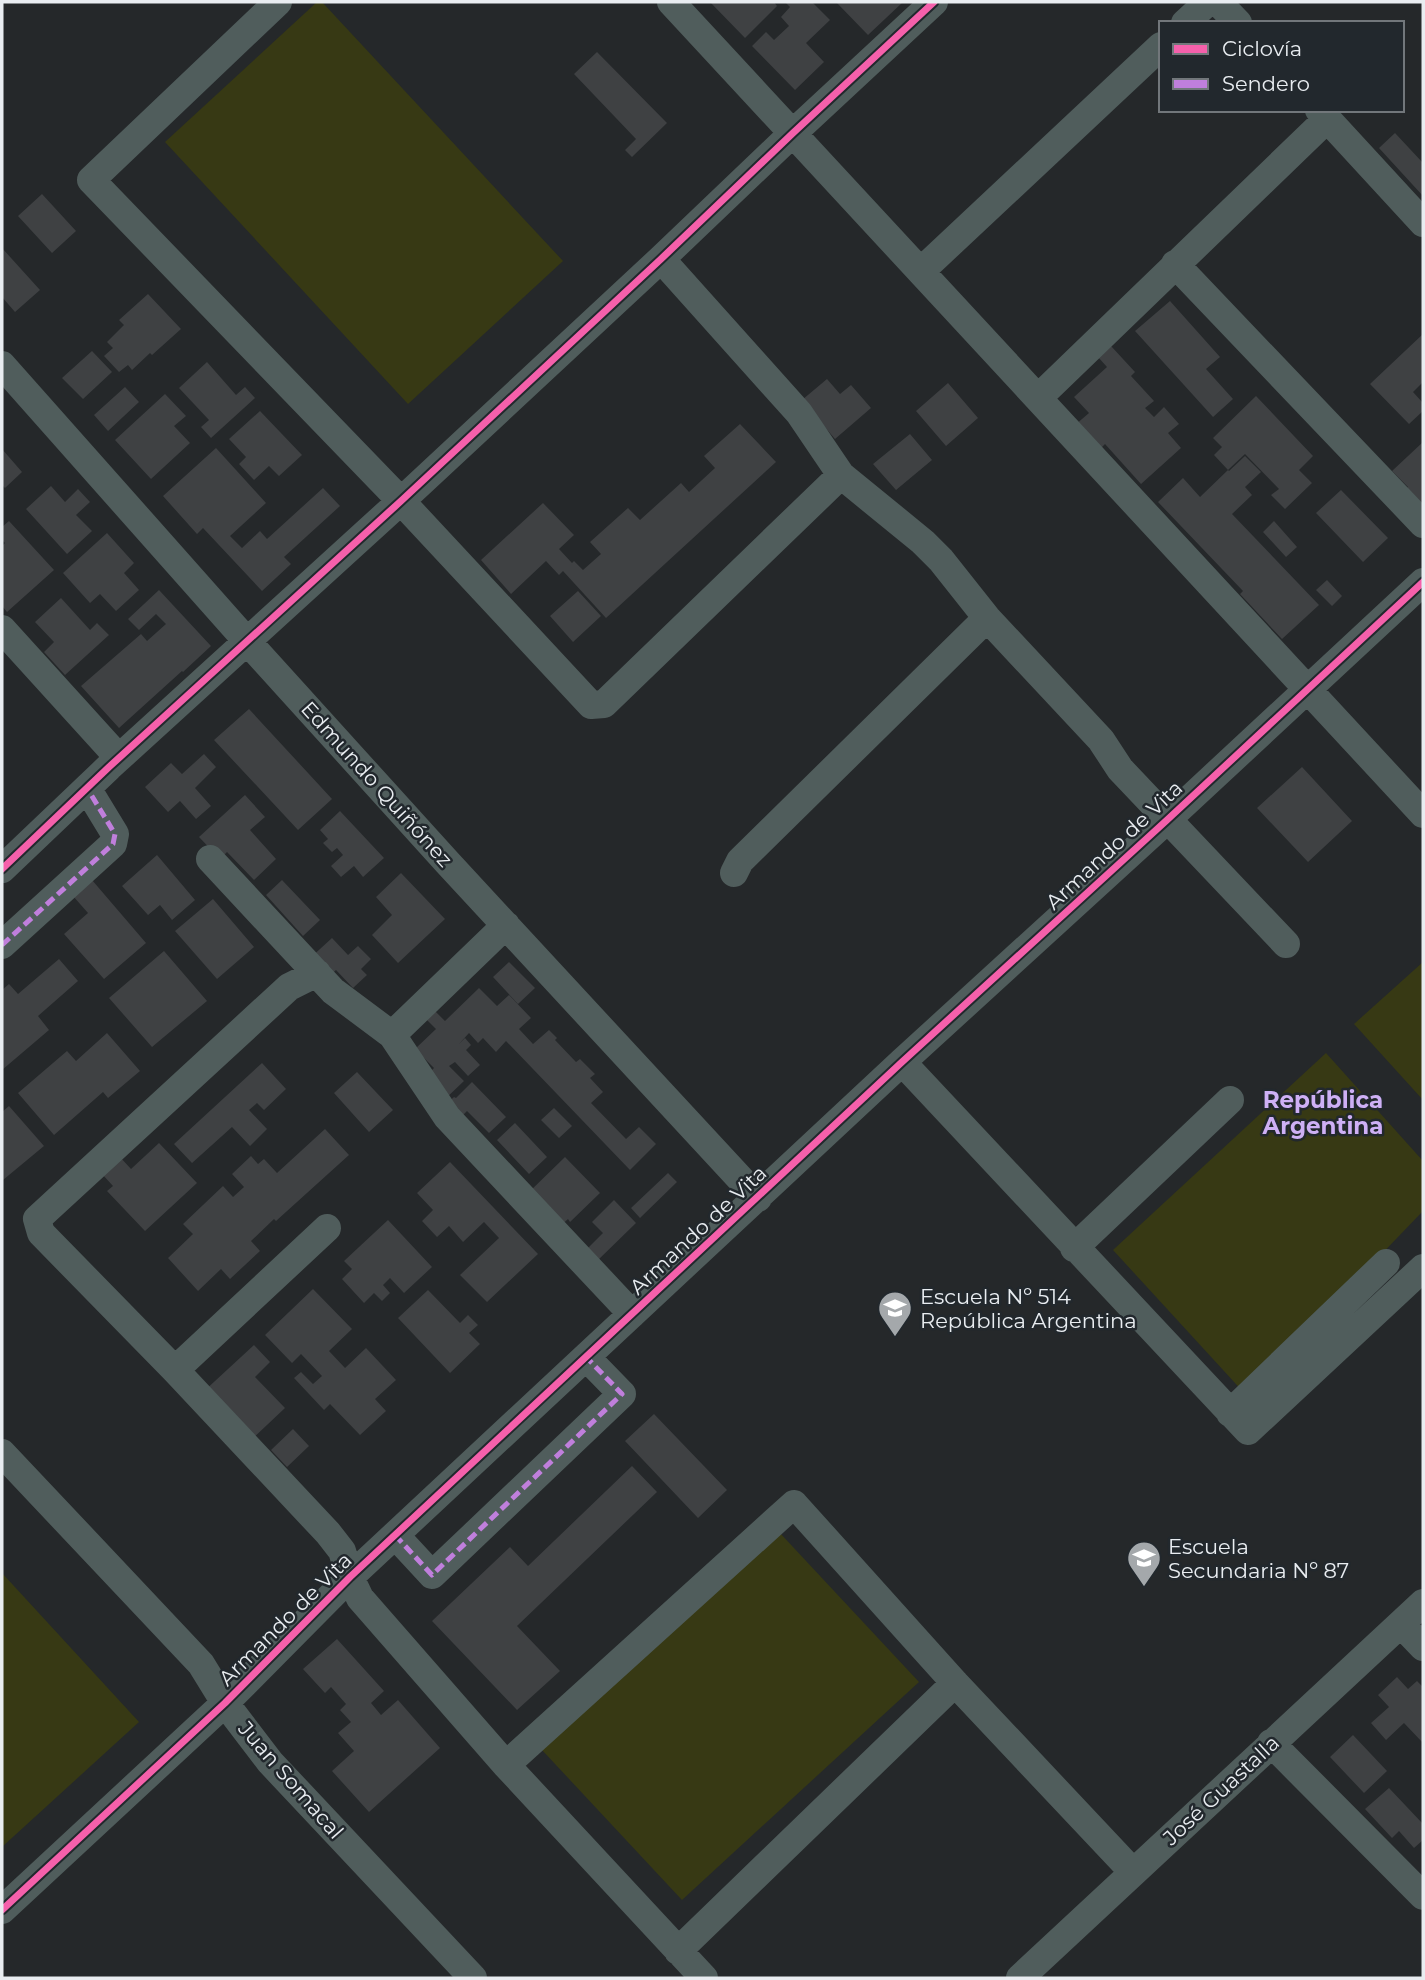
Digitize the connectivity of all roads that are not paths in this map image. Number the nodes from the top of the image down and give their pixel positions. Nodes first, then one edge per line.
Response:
1 (278, 2) edge
2 (671, 2) edge
3 (934, 2) edge
4 (1208, 2) edge
5 (1218, 2) edge
6 (1187, 21) edge
7 (1236, 21) edge
8 (1159, 48) edge
9 (1323, 115) edge
10 (793, 133) junction
11 (1423, 223) edge
12 (661, 260) junction
13 (1175, 264) junction
14 (921, 271) junction
15 (2, 365) edge
16 (1038, 398) junction
17 (841, 475) junction
18 (401, 501) junction
19 (1423, 524) edge
20 (1423, 582) edge
21 (987, 618) junction
22 (2, 629) edge
23 (246, 640) junction
24 (1307, 688) junction
25 (119, 758) junction
26 (87, 788) junction
27 (1423, 814) edge
28 (1167, 820) junction
29 (210, 859) dead end
30 (2, 869) edge
31 (734, 873) dead end
32 (506, 925) junction
33 (2, 944) edge
34 (1286, 944) dead end
35 (317, 973) junction
36 (392, 1035) junction
37 (902, 1062) junction
38 (1230, 1100) dead end
39 (758, 1198) junction
40 (327, 1228) dead end
41 (1074, 1248) junction
42 (1386, 1263) dead end
43 (1423, 1268) edge
44 (632, 1314) junction
45 (586, 1357) junction
46 (176, 1370) junction
47 (1230, 1413) junction
48 (2, 1453) edge
49 (396, 1535) junction
50 (350, 1577) junction
51 (1423, 1603) edge
52 (1401, 1623) junction
53 (1423, 1647) edge
54 (956, 1683) junction
55 (225, 1703) junction
56 (1271, 1743) junction
57 (506, 1765) junction
58 (1133, 1872) junction
59 (1423, 1896) edge
60 (2, 1910) edge
61 (678, 1951) junction
62 (473, 1978) edge
63 (704, 1978) edge
64 (1020, 1978) edge

1 - 18 street
2 - 10 street
3 - 10 street
4 - 6 street
5 - 7 street
8 - 14 street
9 - 11 street
9 - 13 street
10 - 12 street
10 - 14 street
12 - 17 street
12 - 18 street
13 - 16 street
13 - 19 street
14 - 16 street
15 - 23 street, Edmundo Quiñónez
16 - 24 street
17 - 18 street
17 - 21 street
18 - 23 street
20 - 24 street, Armando de Vita
21 - 28 street
21 - 31 street
22 - 25 street
23 - 25 street
23 - 32 street, Edmundo Quiñónez
24 - 27 street
24 - 28 street, Armando de Vita
25 - 26 street
26 - 30 street
26 - 33 street
28 - 34 street
28 - 37 street, Armando de Vita
29 - 35 street
32 - 36 street
32 - 39 street, Edmundo Quiñónez
35 - 36 street
35 - 46 street
36 - 44 street
37 - 39 street, Armando de Vita
37 - 41 street
38 - 41 street
39 - 44 street, Armando de Vita
40 - 46 street
41 - 47 street
42 - 47 street
43 - 47 street
44 - 45 street, Armando de Vita
45 - 49 street, Armando de Vita
45 - 49 street
46 - 50 street
48 - 55 street, Juan Somacal
49 - 50 street, Armando de Vita
50 - 55 street, Armando de Vita
50 - 57 street
51 - 52 street, José Guastalla
52 - 53 street
52 - 56 street, José Guastalla
54 - 57 street
54 - 58 street
54 - 61 street
55 - 60 street, Armando de Vita
55 - 62 street, Juan Somacal
56 - 58 street, José Guastalla
56 - 59 street
57 - 61 street
58 - 64 street, José Guastalla
61 - 63 street

